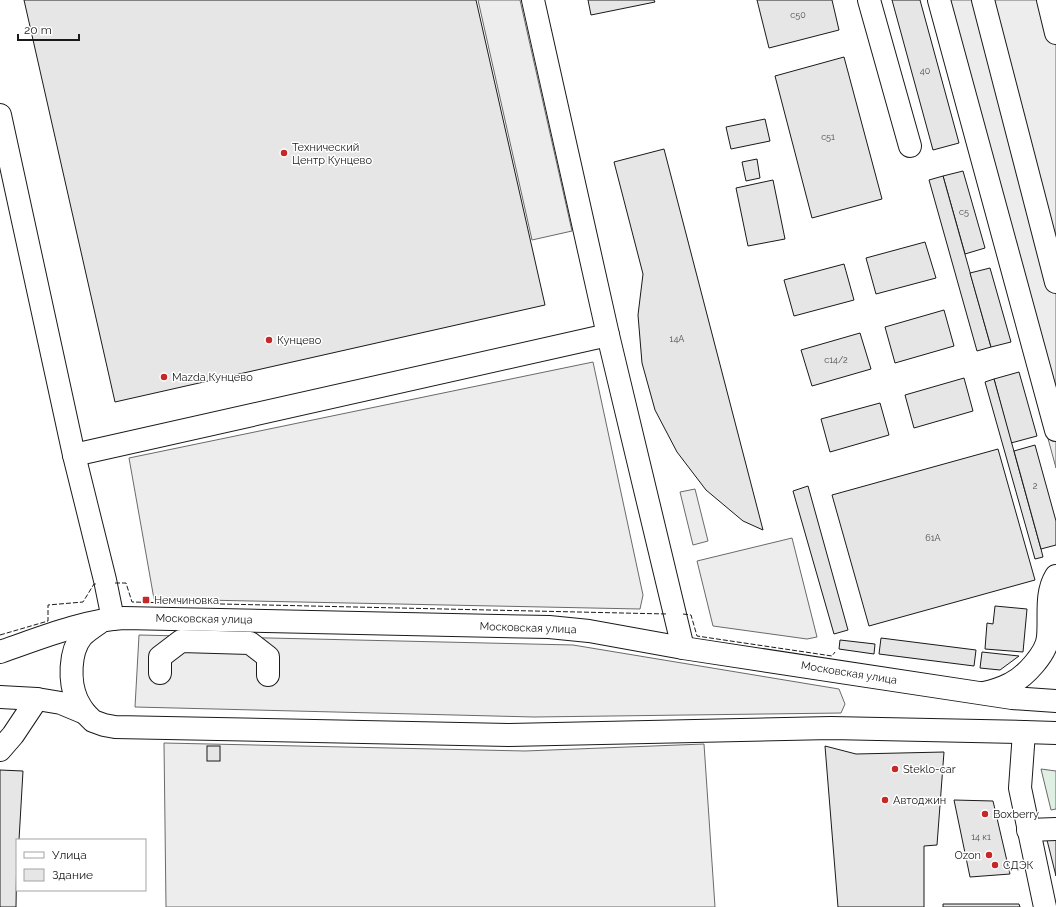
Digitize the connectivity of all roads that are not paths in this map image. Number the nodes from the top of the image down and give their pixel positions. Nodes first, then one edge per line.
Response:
1 (533, 0) edge
2 (869, 0) edge
3 (939, 0) edge
4 (983, 0) edge
5 (1048, 0) edge
6 (1056, 33) edge
7 (0, 115) edge
8 (910, 146) dead end
9 (1056, 282) edge
10 (608, 335) junction
11 (1056, 430) edge
12 (74, 455) junction
13 (1056, 576) edge
14 (210, 619) junction
15 (108, 620) junction
16 (1048, 638) junction
17 (209, 642) junction
18 (683, 648) junction
19 (0, 652) edge
20 (1056, 660) edge
21 (160, 673) dead end
22 (268, 675) dead end
23 (982, 694) junction
24 (0, 697) edge
25 (37, 699) junction
26 (1056, 701) edge
27 (85, 713) junction
28 (1024, 732) junction
29 (1056, 733) edge
30 (0, 750) edge
31 (1056, 829) edge
32 (1028, 830) junction
33 (1045, 907) edge

1 - 10 street
2 - 8 street
3 - 11 street
4 - 9 street
5 - 6 street
7 - 12 street
10 - 12 street
10 - 18 street
12 - 15 street
13 - 16 street
14 - 15 street, Московская улица
14 - 17 street
14 - 18 street, Московская улица
15 - 19 street, Московская улица
15 - 27 street
16 - 20 street
16 - 23 street
17 - 21 street
17 - 22 street
18 - 23 street, Московская улица
23 - 26 street, Московская улица
24 - 25 street
25 - 27 street
25 - 30 street
27 - 28 street
28 - 29 street
28 - 32 street
31 - 32 street
32 - 33 street

